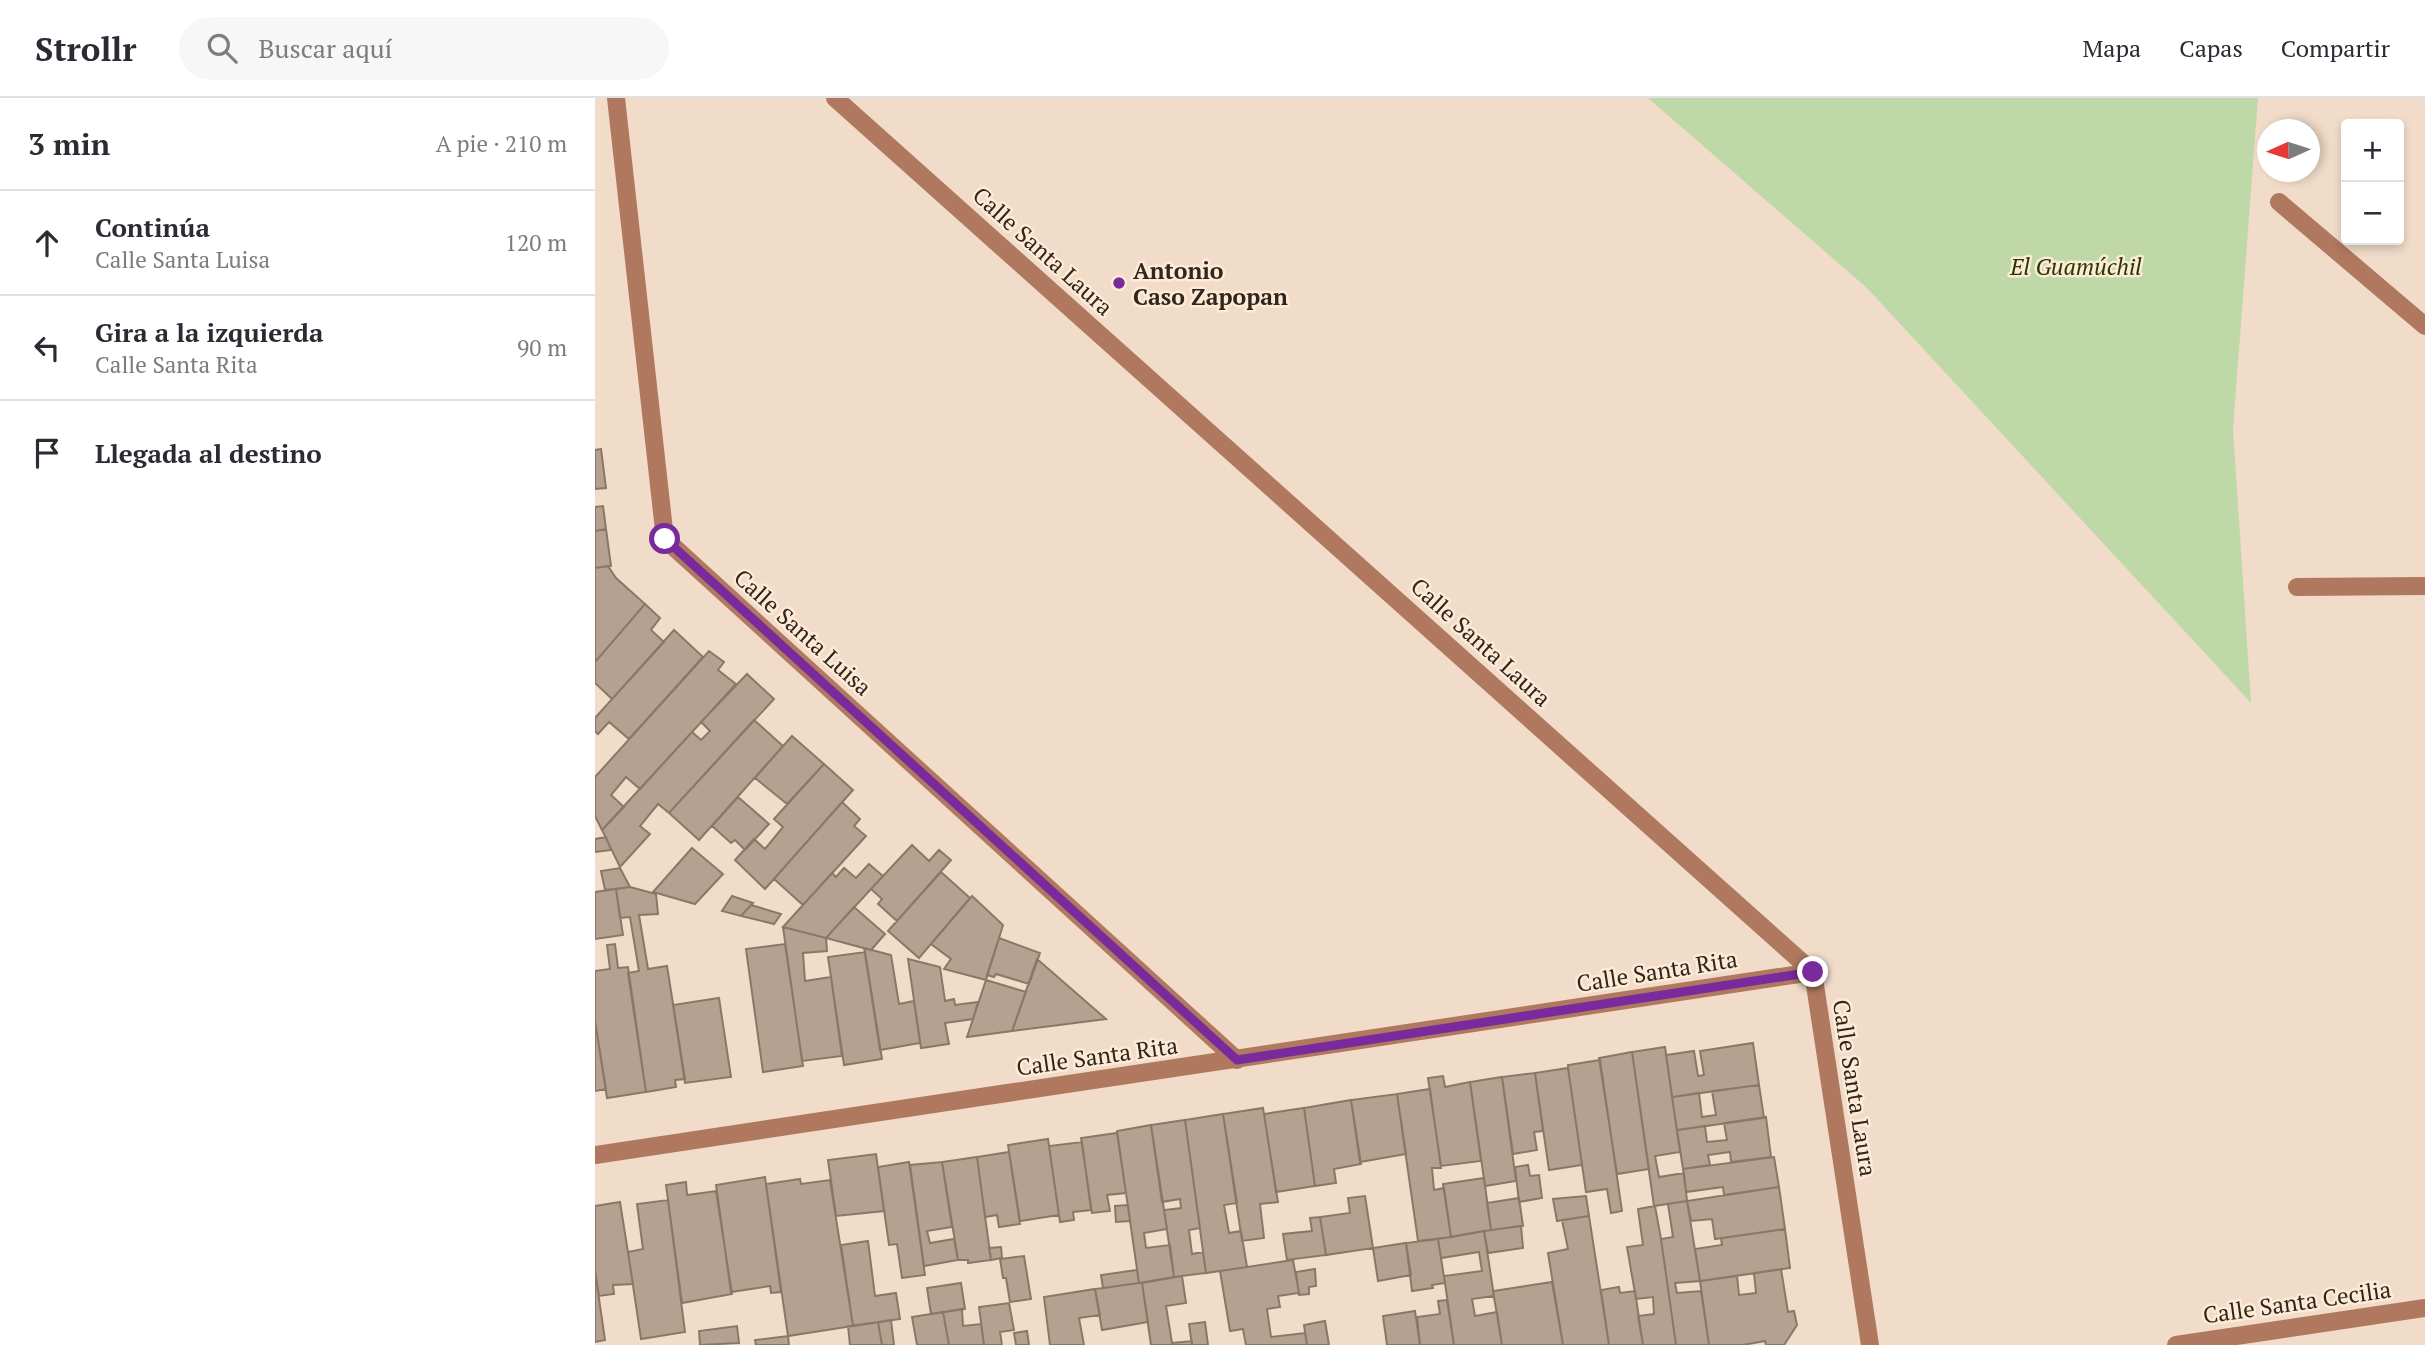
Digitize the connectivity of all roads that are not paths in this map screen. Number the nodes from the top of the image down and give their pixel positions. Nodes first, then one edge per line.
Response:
1 (616, 98) edge
2 (835, 98) edge
3 (2279, 202) dead end
4 (2425, 326) edge
5 (2425, 586) edge
6 (2297, 587) dead end
7 (1813, 972) junction
8 (1237, 1060) junction
9 (595, 1155) edge
10 (2425, 1308) edge
11 (1870, 1345) edge
12 (2176, 1345) edge

1 - 8 street, Calle Santa Luisa
2 - 7 street, Calle Santa Laura
3 - 4 street
5 - 6 street
7 - 8 street, Calle Santa Rita
7 - 11 street, Calle Santa Laura
8 - 9 street, Calle Santa Rita
10 - 12 street, Calle Santa Cecilia

